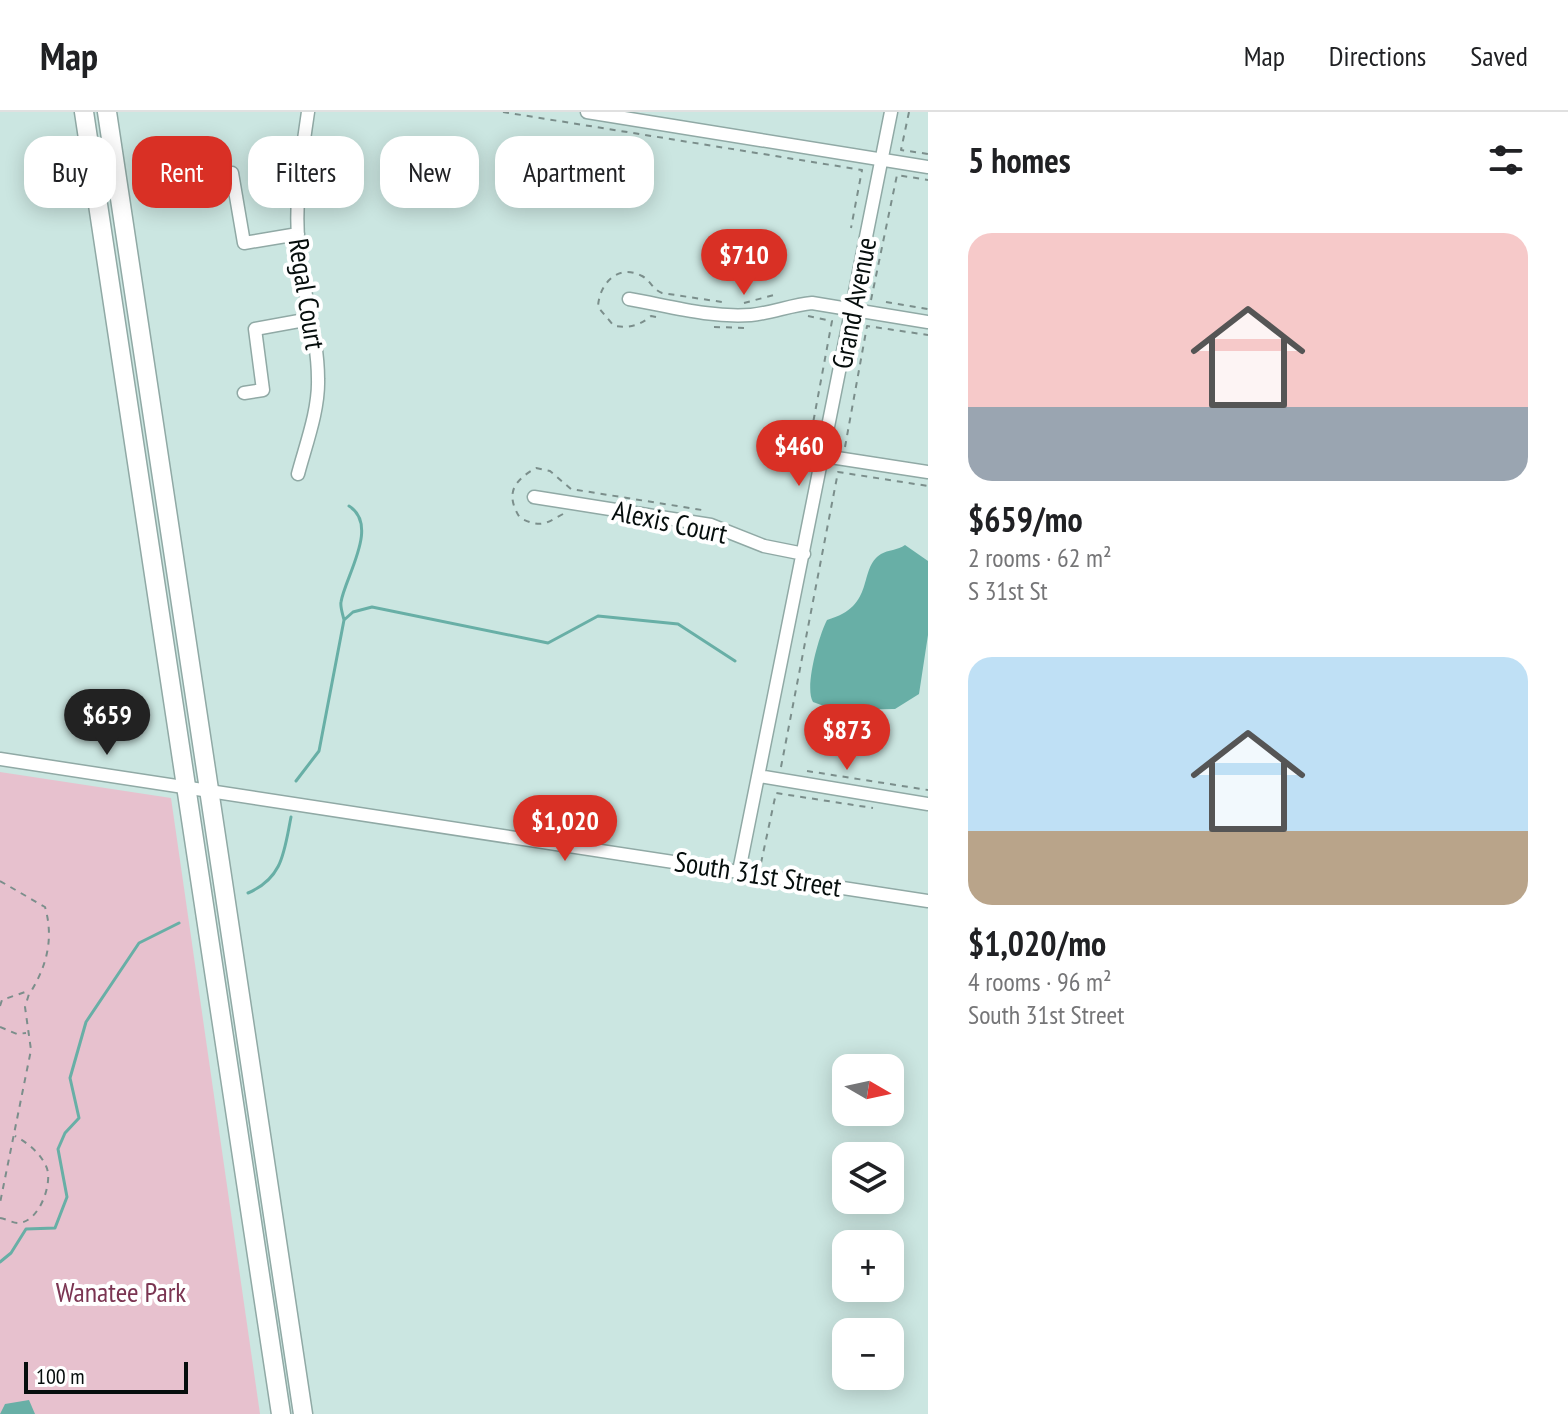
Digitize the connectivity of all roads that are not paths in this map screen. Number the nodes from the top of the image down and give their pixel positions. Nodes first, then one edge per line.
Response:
1 (84, 112) edge
2 (107, 112) edge
3 (308, 112) edge
4 (587, 112) edge
5 (891, 112) edge
6 (881, 159) junction
7 (928, 167) edge
8 (232, 173) dead end
9 (298, 234) junction
10 (629, 299) dead end
11 (852, 311) junction
12 (310, 319) junction
13 (928, 322) edge
14 (244, 393) dead end
15 (824, 456) junction
16 (928, 472) edge
17 (298, 474) dead end
18 (534, 497) dead end
19 (804, 554) junction
20 (0, 759) edge
21 (759, 776) junction
22 (185, 787) junction
23 (208, 790) junction
24 (928, 804) edge
25 (739, 871) junction
26 (928, 901) edge
27 (281, 1414) edge
28 (303, 1414) edge

1 - 22 highway
2 - 23 highway
3 - 9 street, Regal Court
4 - 6 street
5 - 6 street, Grand Avenue
6 - 7 street
6 - 11 street, Grand Avenue
8 - 9 street
9 - 12 street, Regal Court
10 - 11 street
11 - 13 street
11 - 15 street, Grand Avenue
12 - 14 street
12 - 17 street, Regal Court
15 - 16 street
15 - 19 street, Grand Avenue
18 - 19 street, Alexis Court
19 - 21 street, Grand Avenue
20 - 22 street, South 31st Street
21 - 24 street
21 - 25 street, Grand Avenue
22 - 23 street, South 31st Street
22 - 27 highway
23 - 25 street, South 31st Street
23 - 28 highway
25 - 26 street, South 31st Street

